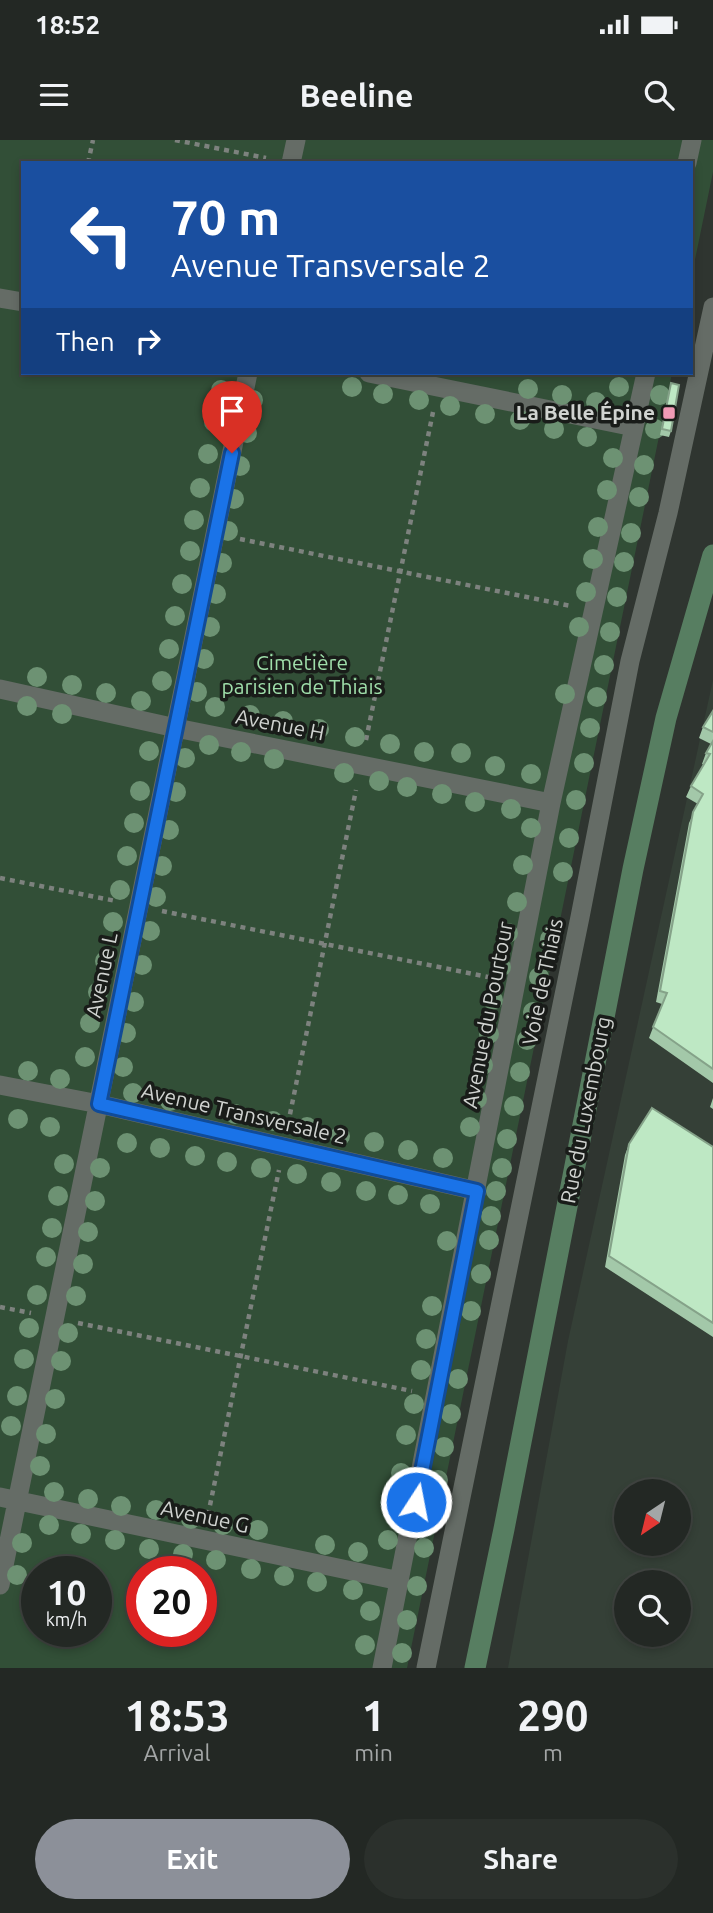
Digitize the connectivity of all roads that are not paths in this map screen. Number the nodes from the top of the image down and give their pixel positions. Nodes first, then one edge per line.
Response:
1 (296, 140) edge
2 (692, 140) edge
3 (284, 161) edge
4 (687, 161) edge
5 (0, 298) edge
6 (21, 302) edge
7 (713, 307) edge
8 (248, 375) edge
9 (379, 375) edge
10 (646, 375) edge
11 (634, 426) junction
12 (713, 555) edge
13 (0, 689) edge
14 (176, 727) junction
15 (551, 803) junction
16 (0, 1085) edge
17 (99, 1104) junction
18 (477, 1191) junction
19 (9, 1499) edge
20 (400, 1581) junction
21 (0, 1586) edge
22 (382, 1668) edge
23 (426, 1668) edge
24 (475, 1668) edge

1 - 3 lane
2 - 4 lane
5 - 6 lane
7 - 23 lane, Voie de Thiais
8 - 14 lane, Avenue L
9 - 11 lane
10 - 11 lane, Avenue du Pourtour
11 - 15 lane, Avenue du Pourtour
12 - 24 street, Rue du Luxembourg
13 - 14 lane, Avenue H
14 - 15 lane, Avenue H
14 - 17 lane, Avenue L
15 - 18 lane, Avenue du Pourtour
16 - 17 lane, Avenue Transversale 2
17 - 18 lane, Avenue Transversale 2
17 - 19 lane, Avenue L
18 - 20 lane, Avenue du Pourtour
19 - 20 lane, Avenue G
19 - 21 lane, Avenue L
20 - 22 lane, Avenue du Pourtour

